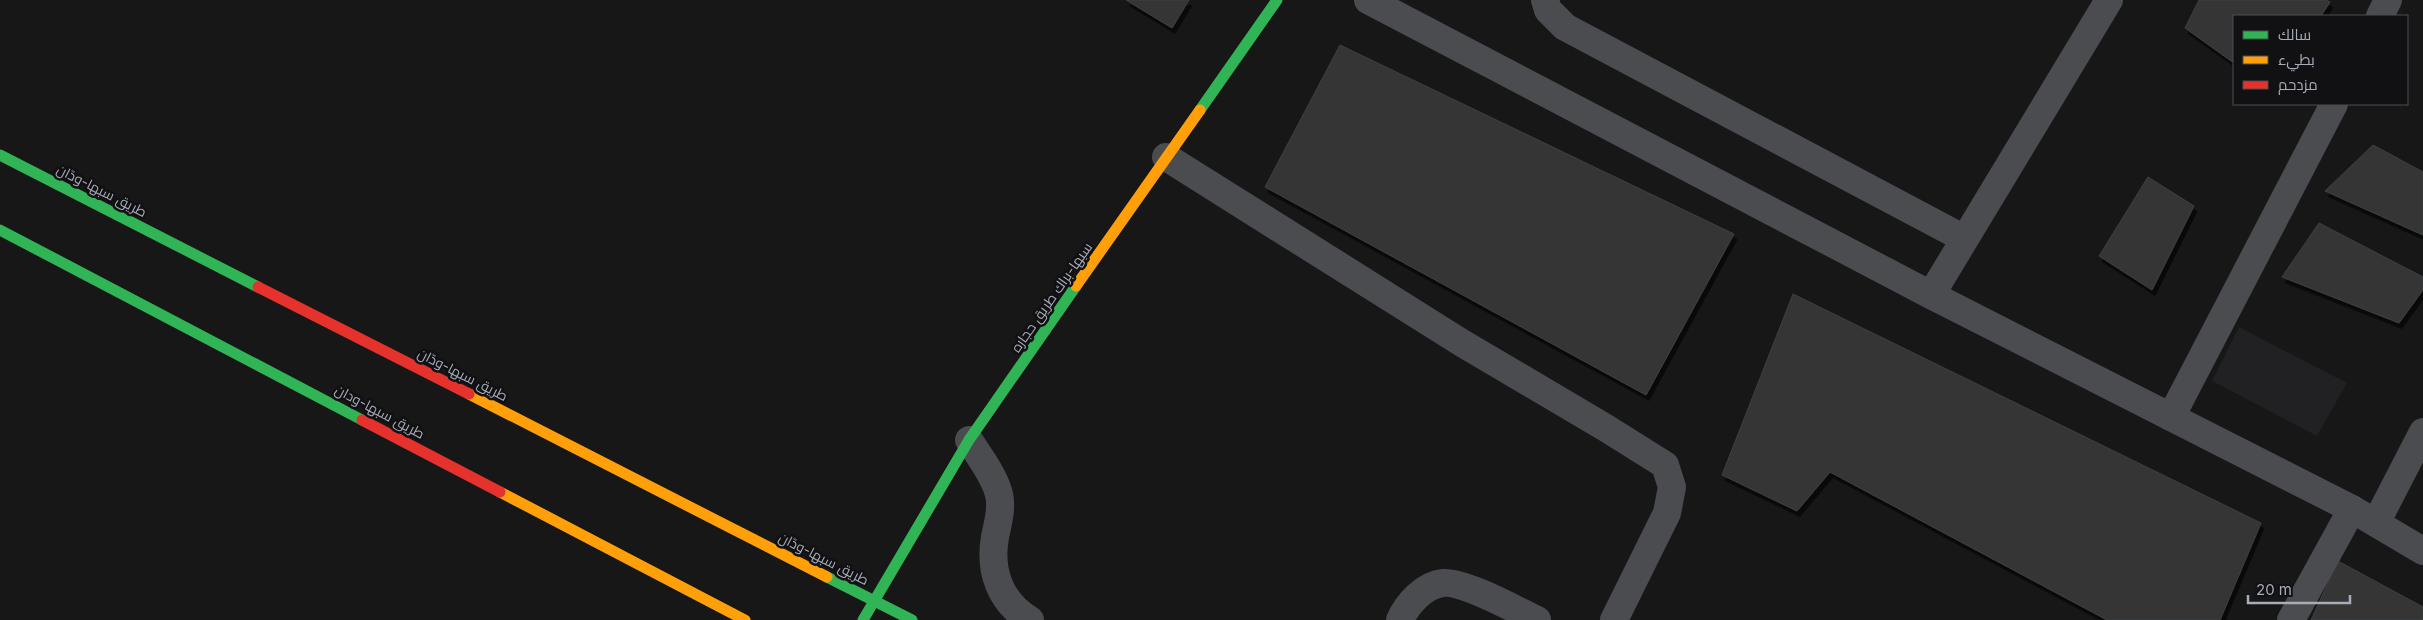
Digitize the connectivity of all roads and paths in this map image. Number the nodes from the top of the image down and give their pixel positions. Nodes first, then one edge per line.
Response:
1 (1277, 0) edge
2 (1368, 0) edge
3 (1545, 0) edge
4 (2109, 0) edge
5 (2388, 0) edge
6 (2380, 15) edge
7 (2333, 105) edge
8 (0, 155) edge
9 (1166, 157) junction
10 (0, 230) edge
11 (1963, 238) junction
12 (1931, 295) junction
13 (2171, 417) junction
14 (2423, 432) edge
15 (970, 440) junction
16 (2352, 509) junction
17 (2376, 523) junction
18 (2423, 551) edge
19 (876, 601) junction
20 (745, 620) edge
21 (863, 620) edge
22 (912, 620) edge
23 (1030, 620) edge
24 (1400, 620) edge
25 (1537, 620) edge
26 (1614, 620) edge
27 (2291, 620) edge

1 - 9 main road, سبها-براك طريق حجاره
2 - 12 street
3 - 11 street
4 - 11 street
5 - 6 street
7 - 13 street
8 - 19 main road, طريق سبها-ودّان
9 - 15 main road, سبها-براك طريق حجاره
9 - 26 street
10 - 20 main road, طريق سبها-ودان
11 - 12 street
12 - 13 street
13 - 16 street
14 - 17 street
15 - 19 main road, سبها-براك طريق حجاره
15 - 23 street
16 - 17 street
16 - 27 street
17 - 18 street
19 - 21 main road, سبها-براك طريق حجاره
19 - 22 main road, طريق سبها-ودّان
24 - 25 street

